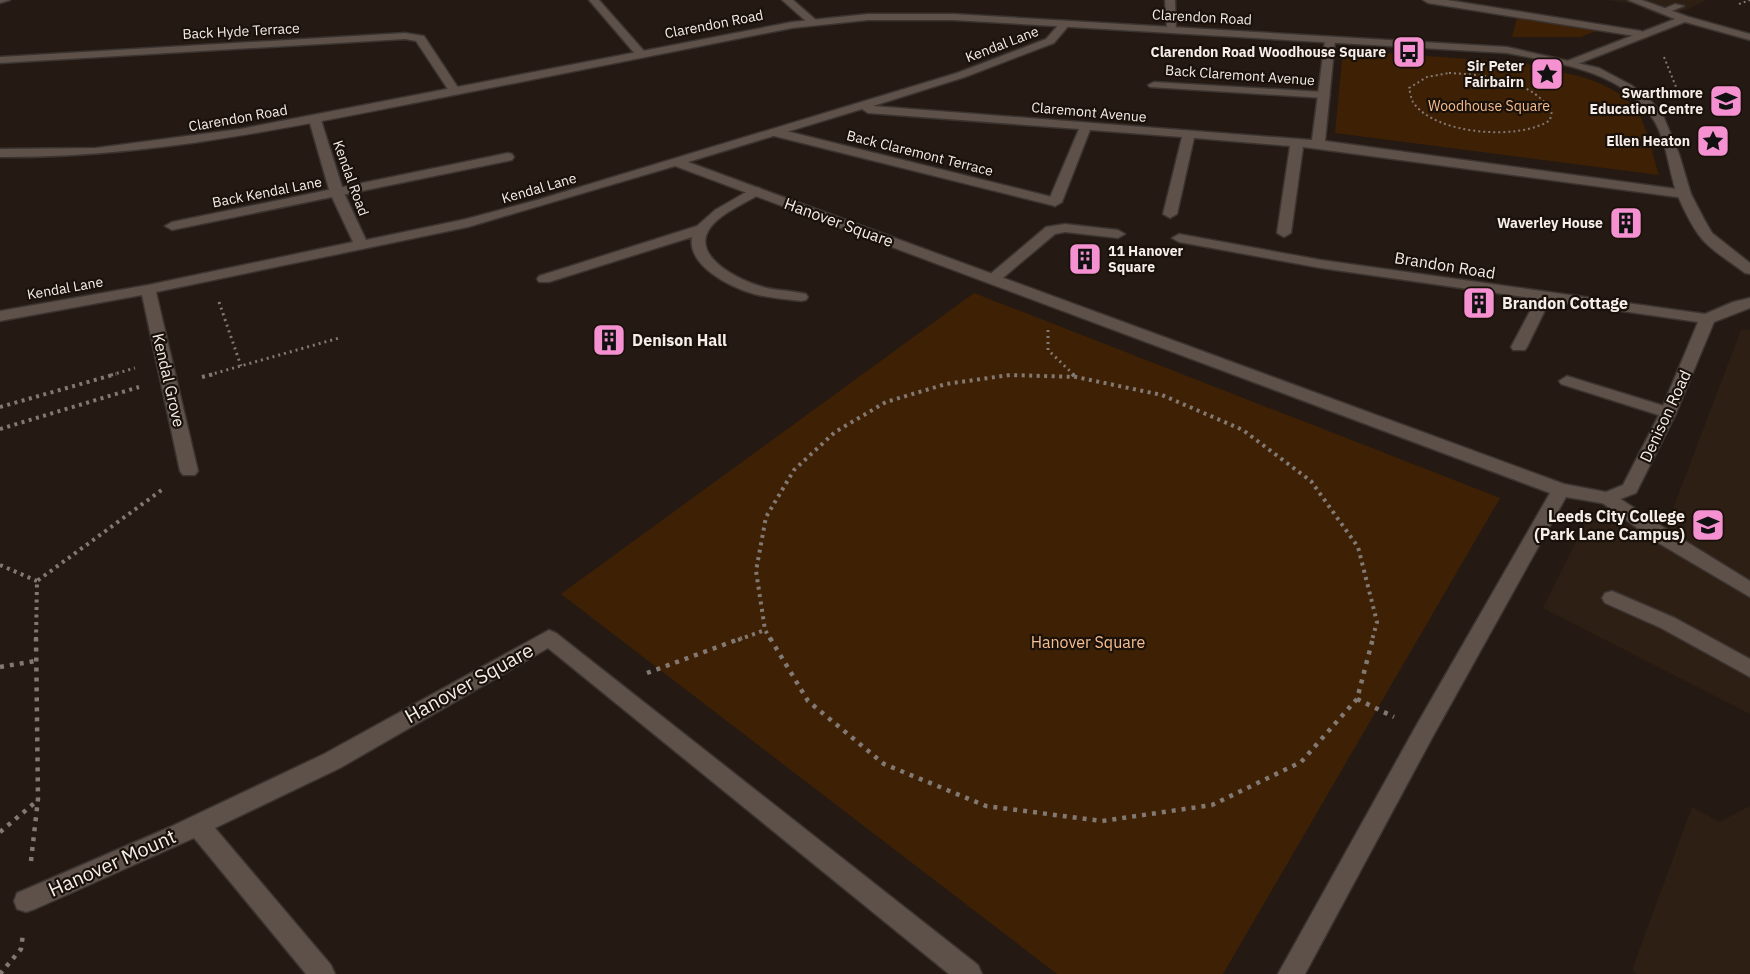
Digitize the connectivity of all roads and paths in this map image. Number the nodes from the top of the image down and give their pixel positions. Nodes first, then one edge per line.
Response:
1 (0, 0) edge
2 (5, 0) edge
3 (594, 0) edge
4 (787, 0) edge
5 (1170, 0) edge
6 (1428, 0) edge
7 (1633, 0) edge
8 (1679, 6) dead end
9 (1664, 11) junction
10 (1685, 20) junction
11 (812, 21) junction
12 (1065, 24) junction
13 (1172, 30) junction
14 (1641, 34) junction
15 (1750, 37) edge
16 (1330, 40) junction
17 (640, 53) junction
18 (0, 60) edge
19 (1571, 63) junction
20 (1154, 84) dead end
21 (455, 92) junction
22 (1324, 95) junction
23 (857, 108) junction
24 (315, 120) junction
25 (1086, 126) junction
26 (1474, 130) joint
27 (778, 133) junction
28 (1189, 135) junction
29 (1297, 142) junction
30 (1318, 144) junction
31 (0, 153) edge
32 (508, 157) dead end
33 (678, 163) junction
34 (755, 191) junction
35 (337, 193) junction
36 (1684, 194) junction
37 (1170, 214) dead end
38 (172, 226) dead end
39 (702, 229) junction
40 (1284, 233) dead end
41 (1118, 234) dead end
42 (1179, 238) dead end
43 (361, 245) junction
44 (1750, 270) edge
45 (210, 276) junction
46 (544, 279) dead end
47 (993, 279) junction
48 (148, 289) junction
49 (801, 297) dead end
50 (1544, 298) junction
51 (1053, 302) junction
52 (1750, 303) edge
53 (0, 316) edge
54 (1707, 319) junction
55 (339, 338) dead end
56 (1519, 347) dead end
57 (164, 360) junction
58 (241, 366) junction
59 (1076, 377) junction
60 (1567, 381) dead end
61 (169, 382) junction
62 (0, 407) edge
63 (1668, 413) junction
64 (0, 429) edge
65 (189, 471) joint
66 (1561, 490) junction
67 (1607, 498) junction
68 (0, 565) edge
69 (37, 581) junction
70 (1750, 590) edge
71 (1612, 598) dead end
72 (765, 630) junction
73 (35, 662) junction
74 (0, 667) edge
75 (1750, 669) edge
76 (609, 686) junction
77 (38, 799) junction
78 (198, 825) junction
79 (0, 832) edge
80 (26, 901) junction
81 (0, 974) edge
82 (322, 974) edge
83 (969, 974) edge
84 (1291, 974) edge

1 - 2 street
3 - 17 street
4 - 11 street
5 - 13 street
6 - 14 street
7 - 9 street
8 - 9 street
9 - 10 street
10 - 14 street
10 - 15 street
11 - 12 street, Clarendon Road
11 - 17 street, Clarendon Road
12 - 13 street, Clarendon Road
12 - 23 street, Kendal Lane
13 - 16 street, Clarendon Road
14 - 19 street
16 - 19 street, Clarendon Road
16 - 22 street
17 - 21 street, Clarendon Road
18 - 21 street, Back Hyde Terrace
19 - 36 street
20 - 22 street, Back Claremont Avenue
21 - 24 street, Clarendon Road
22 - 30 street
23 - 25 street, Claremont Avenue
23 - 27 street, Kendal Lane
24 - 31 street, Clarendon Road
24 - 35 street, Kendal Road
25 - 27 street, Back Claremont Terrace
25 - 28 street, Claremont Avenue
26 - 26 path
27 - 33 street, Kendal Lane
28 - 29 street, Claremont Avenue
28 - 37 street
29 - 30 street, Claremont Avenue
29 - 40 street
30 - 36 street
32 - 35 street, Back Kendal Lane
33 - 34 street, Hanover Square
33 - 43 street, Kendal Lane
34 - 39 street
34 - 47 street, Hanover Square
35 - 38 street, Back Kendal Lane
35 - 43 street, Kendal Road
36 - 44 street
39 - 46 street
39 - 49 street
41 - 47 street
42 - 50 street, Brandon Road
43 - 45 street, Kendal Lane
45 - 48 street, Kendal Lane
45 - 58 path
47 - 51 street, Hanover Square
48 - 53 street, Kendal Lane
48 - 57 street, Kendal Grove
50 - 54 street, Brandon Road
50 - 56 street
51 - 59 path
51 - 66 street, Hanover Square
52 - 54 street
54 - 63 street, Denison Road
55 - 58 path
57 - 61 street, Kendal Grove
57 - 62 path
58 - 61 path
59 - 72 path
59 - 72 path
60 - 63 street
61 - 64 path
61 - 65 street, Kendal Grove
63 - 67 street, Denison Road
65 - 69 path
66 - 67 street
66 - 84 street
67 - 70 street
68 - 69 path
69 - 73 path
71 - 75 street
72 - 76 path
73 - 74 path
73 - 77 path
76 - 78 street, Hanover Square
76 - 83 street, Hanover Square
77 - 79 path
77 - 80 path
78 - 80 street, Hanover Mount
78 - 82 street
80 - 81 path

